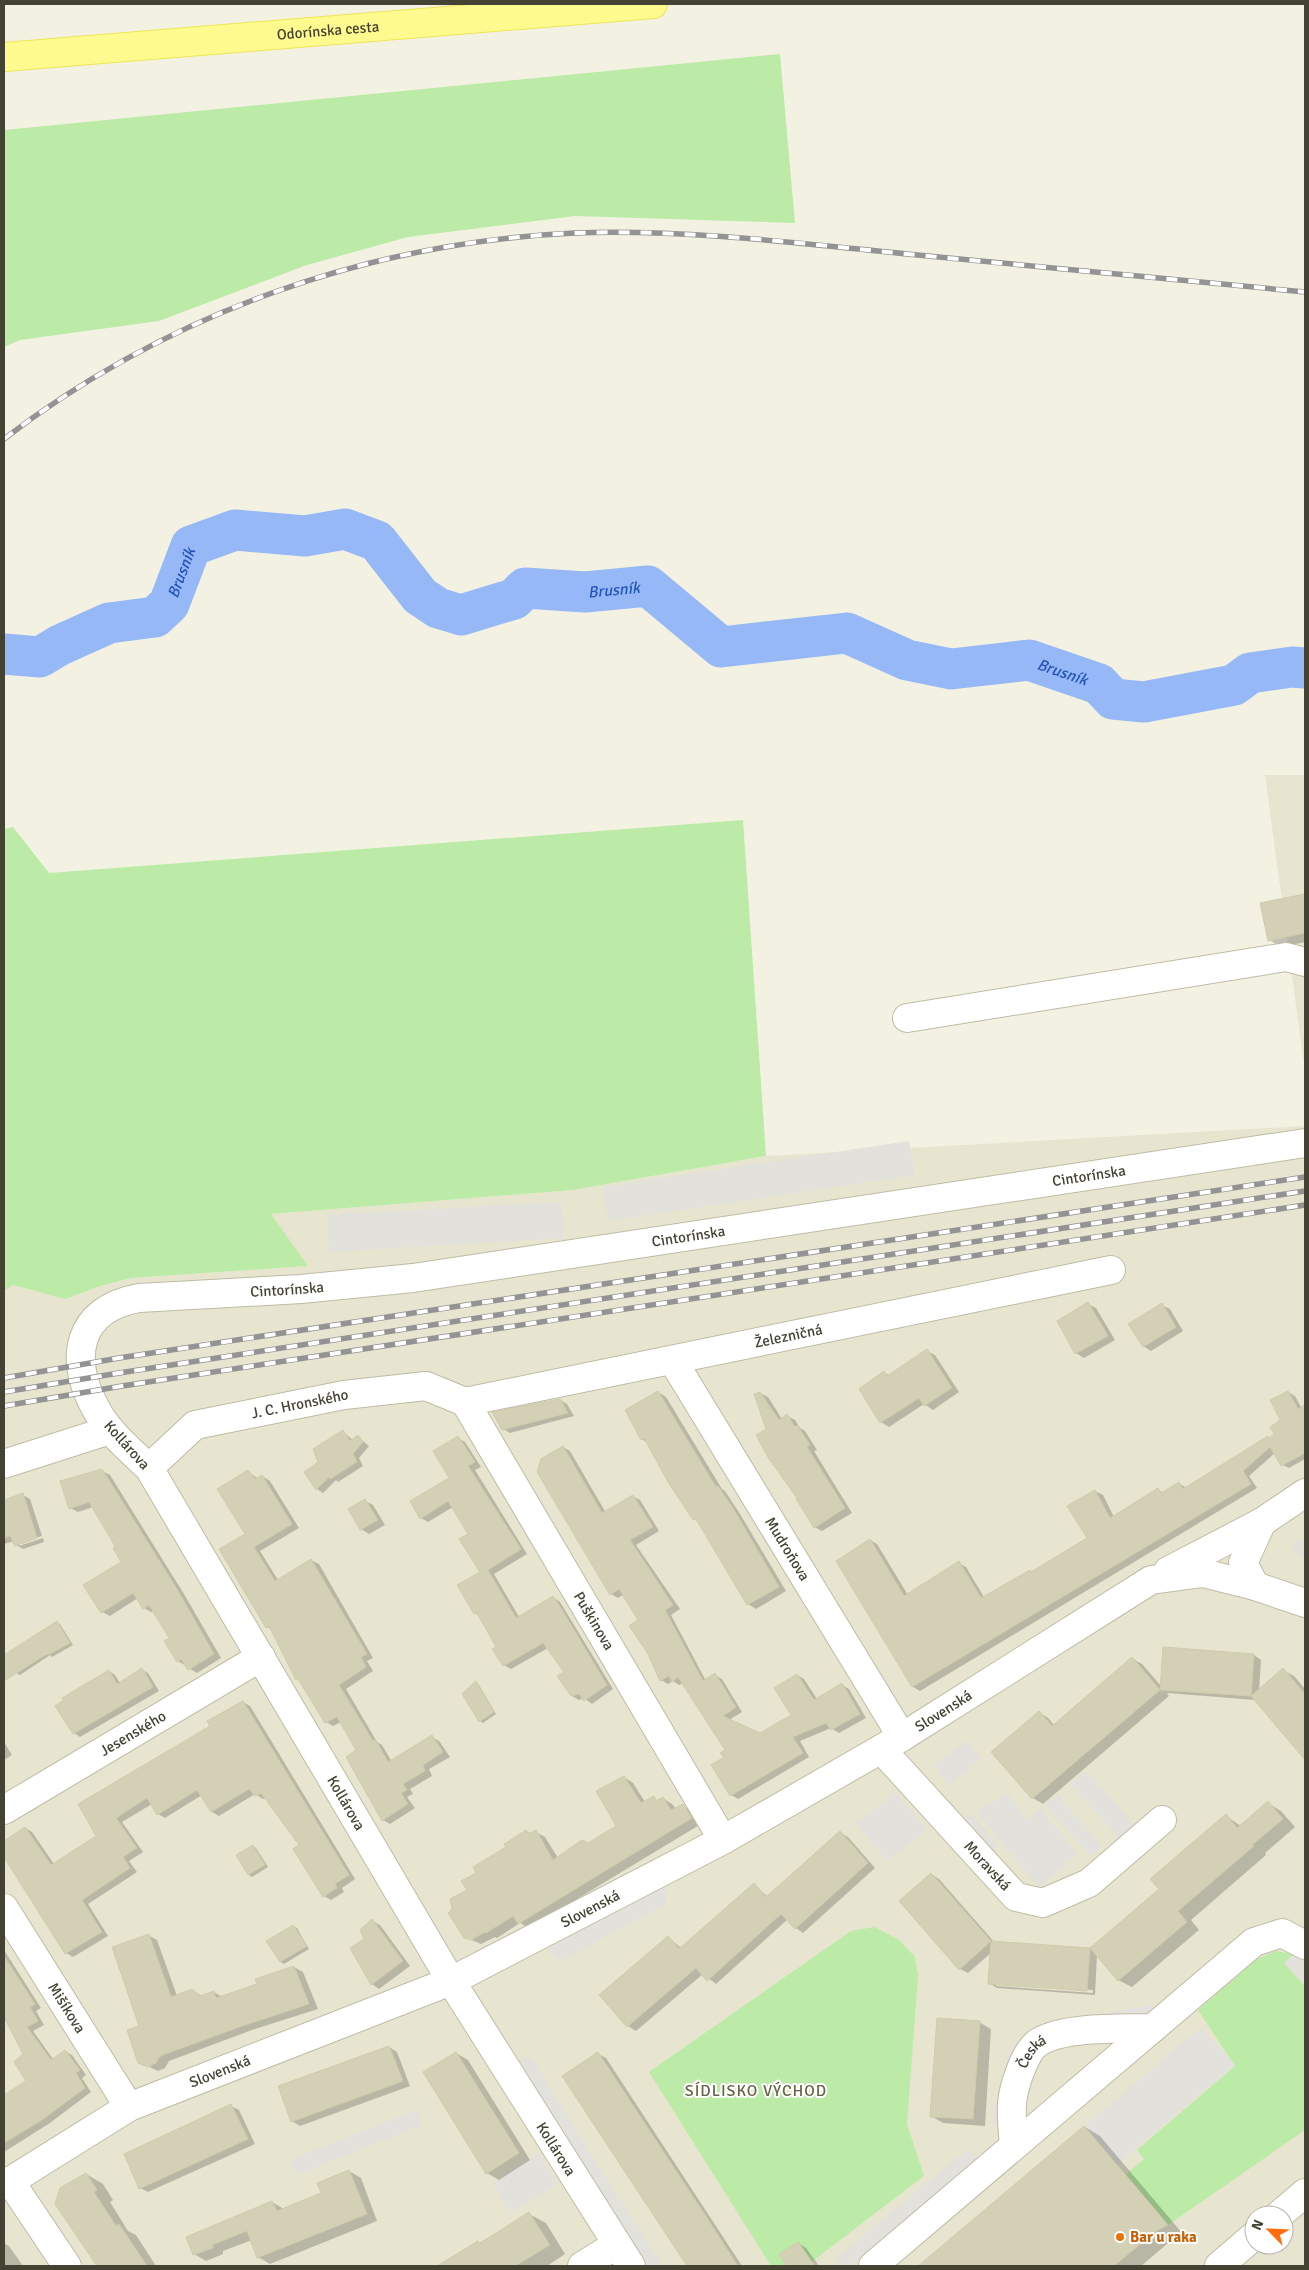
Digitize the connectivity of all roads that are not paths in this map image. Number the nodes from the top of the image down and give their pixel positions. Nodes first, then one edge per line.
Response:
1 (653, 4) edge
2 (4, 57) edge
3 (1305, 962) edge
4 (907, 1018) dead end
5 (1305, 1143) edge
6 (1111, 1270) dead end
7 (84, 1335) joint
8 (673, 1361) junction
9 (465, 1402) junction
10 (110, 1430) junction
11 (4, 1464) edge
12 (149, 1468) junction
13 (1305, 1493) edge
14 (1262, 1522) junction
15 (1151, 1580) junction
16 (1255, 1586) junction
17 (1305, 1603) edge
18 (261, 1657) junction
19 (892, 1743) junction
20 (4, 1810) edge
21 (1162, 1820) dead end
22 (723, 1840) junction
23 (4, 1908) edge
24 (1305, 1944) edge
25 (451, 1981) junction
26 (1153, 2028) junction
27 (129, 2107) junction
28 (1014, 2146) junction
29 (7, 2183) edge
30 (1305, 2193) edge
31 (1291, 2205) edge
32 (1244, 2245) edge
33 (624, 2255) edge
34 (67, 2266) edge
35 (582, 2266) edge
36 (873, 2266) edge
37 (1219, 2266) edge

1 - 2 main road, Odorínska cesta
3 - 4 street
5 - 7 street, Cintorínska
6 - 8 street, Železničná
7 - 10 street, Kollárova
8 - 9 street, Železničná
8 - 19 street, Mudroňova
9 - 12 street, J. C. Hronského
9 - 22 street, Puškinova
10 - 11 street
10 - 12 street, Kollárova
12 - 18 street, Kollárova
13 - 14 street, Slovenská
14 - 15 street, Slovenská
14 - 16 street
15 - 16 street, Slovenská
15 - 19 street, Slovenská
16 - 17 street, Slovenská
18 - 20 street, Jesenského
18 - 25 street, Kollárova
19 - 21 street, Moravská
19 - 22 street, Slovenská
22 - 25 street, Slovenská
23 - 27 street, Mišíkova
24 - 26 street
25 - 27 street, Slovenská
25 - 33 street, Kollárova
26 - 28 street
26 - 28 street, Česká
27 - 29 street, Slovenská
28 - 36 street
29 - 34 street
30 - 31 street
32 - 37 street
33 - 35 street

